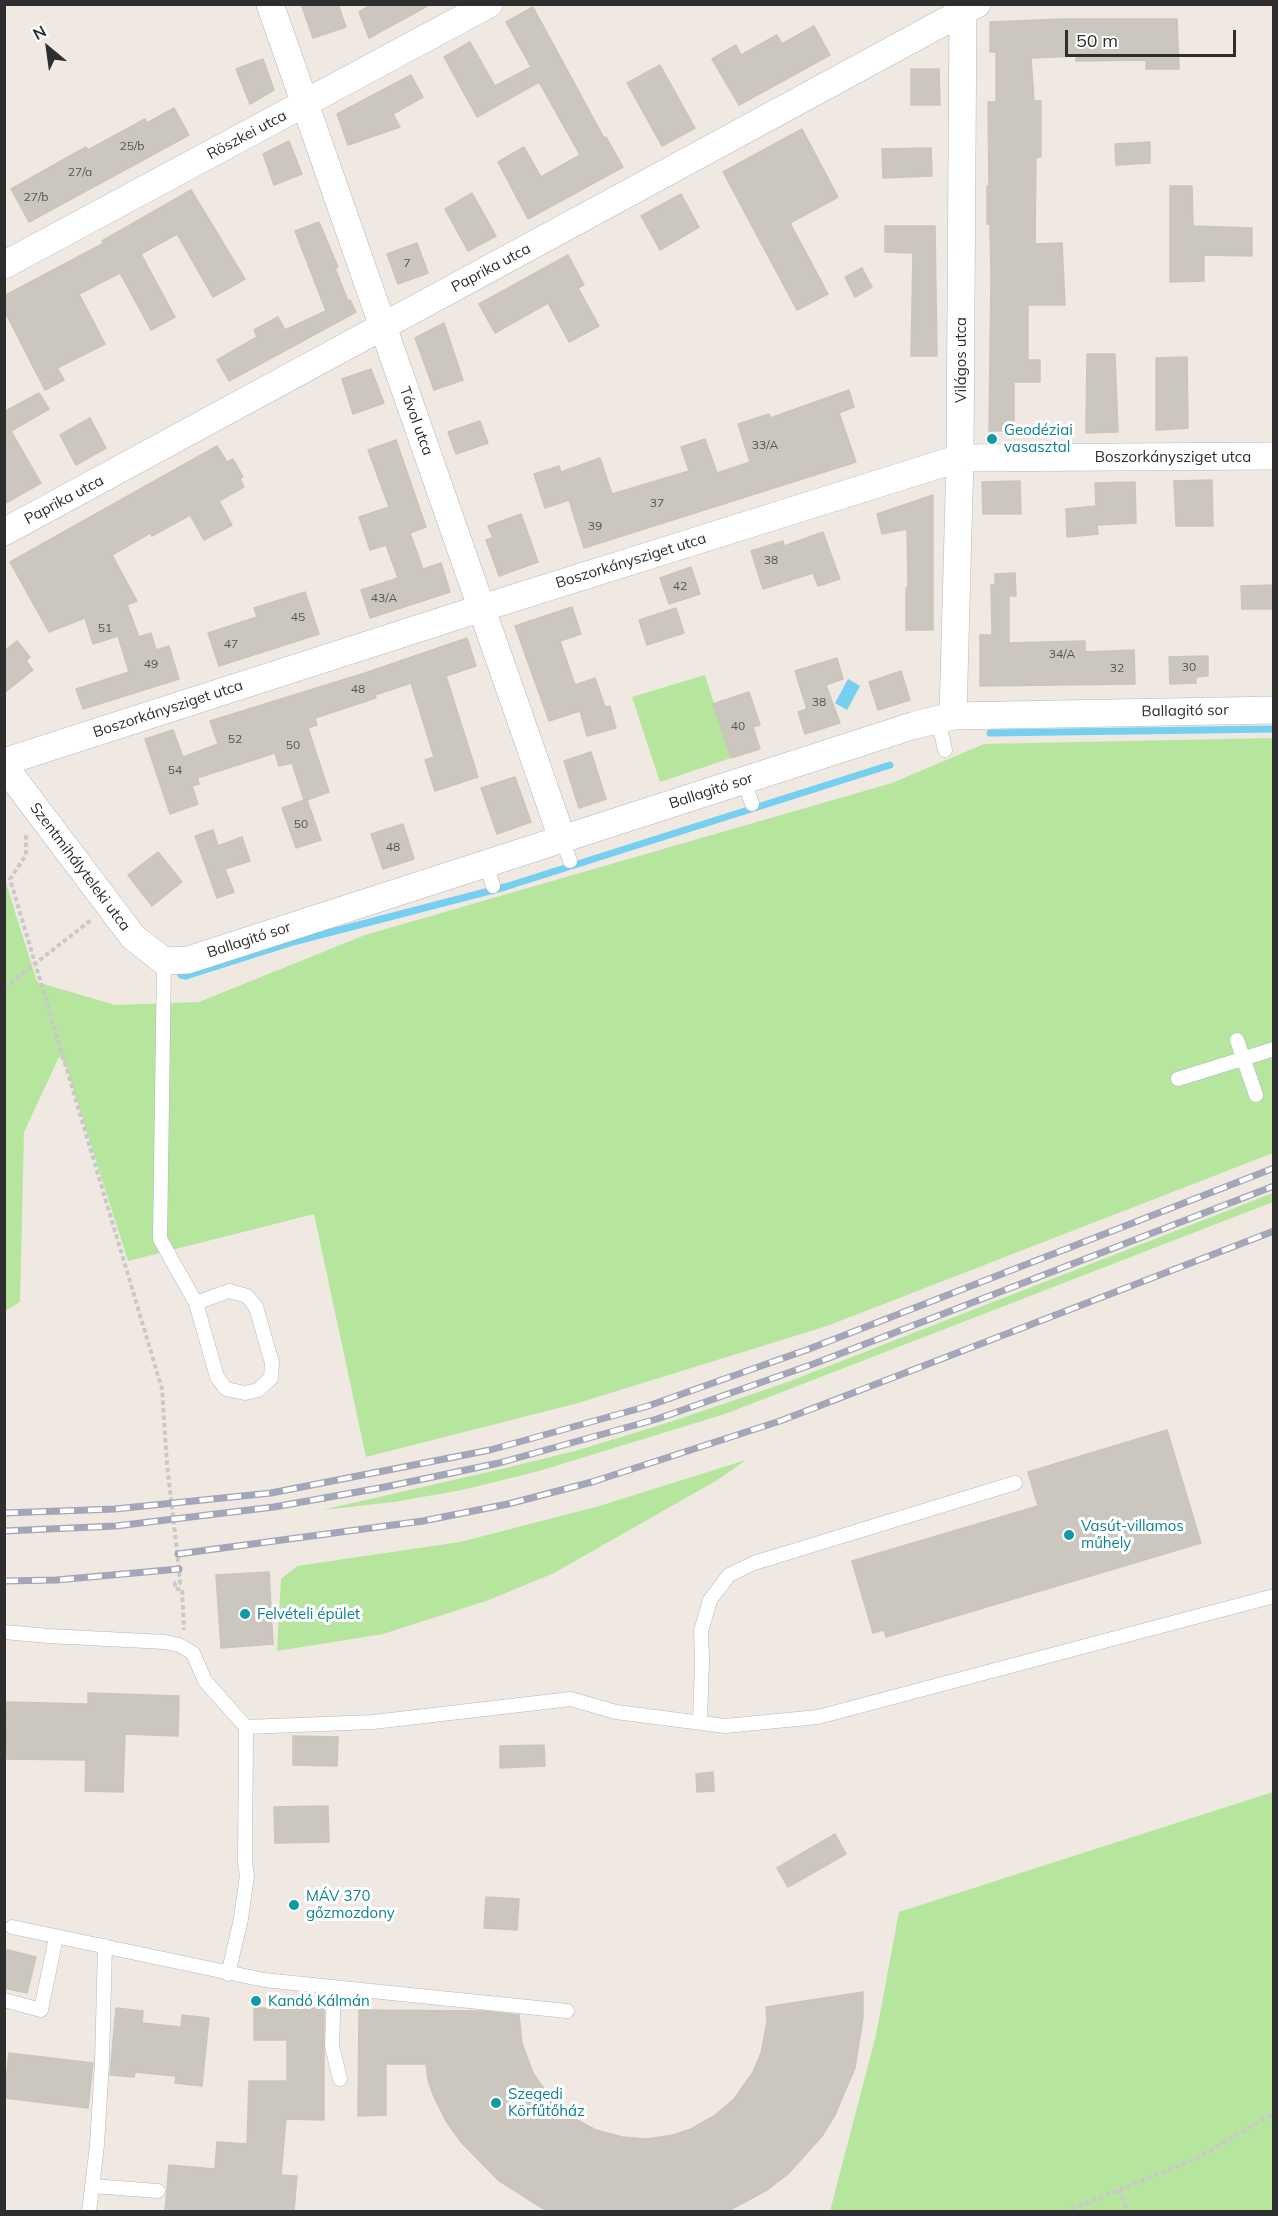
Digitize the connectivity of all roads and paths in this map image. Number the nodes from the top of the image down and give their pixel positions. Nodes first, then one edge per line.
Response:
1 (270, 4) edge
2 (489, 4) edge
3 (968, 7) edge
4 (305, 104) junction
5 (4, 265) edge
6 (383, 327) junction
7 (1274, 456) edge
8 (960, 458) junction
9 (4, 532) edge
10 (482, 608) junction
11 (1274, 710) edge
12 (946, 718) junction
13 (945, 750) dead end
14 (4, 764) edge
15 (26, 832) dead end
16 (566, 849) junction
17 (109, 905) junction
18 (164, 961) junction
19 (35, 964) junction
20 (4, 988) edge
21 (1237, 1040) dead end
22 (1274, 1049) edge
23 (1243, 1058) junction
24 (1178, 1079) dead end
25 (1256, 1095) dead end
26 (196, 1302) junction
27 (1016, 1483) dead end
28 (1274, 1596) edge
29 (4, 1632) edge
30 (184, 1647) junction
31 (700, 1723) junction
32 (246, 1727) junction
33 (12, 1927) dead end
34 (56, 1937) junction
35 (105, 1946) junction
36 (228, 1974) junction
37 (334, 1987) junction
38 (4, 2000) edge
39 (567, 2011) dead end
40 (340, 2079) dead end
41 (1274, 2113) edge
42 (93, 2186) junction
43 (1119, 2189) junction
44 (158, 2191) dead end
45 (89, 2211) edge
46 (1064, 2211) edge
47 (1128, 2211) edge

1 - 4 street, Távol utca
2 - 4 street, Röszkei utca
3 - 6 street, Paprika utca
3 - 8 street, Világos utca
4 - 5 street, Röszkei utca
4 - 6 street, Távol utca
6 - 9 street, Paprika utca
6 - 10 street, Távol utca
7 - 8 street, Boszorkánysziget utca
8 - 10 street, Boszorkánysziget utca
8 - 12 street, Világos utca
10 - 14 street, Boszorkánysziget utca
10 - 16 street, Távol utca
11 - 12 street, Ballagitó sor
12 - 13 lane
12 - 16 street, Ballagitó sor
14 - 17 street, Szentmihályteleki utca
15 - 19 path
16 - 18 street, Ballagitó sor
17 - 18 street, Szentmihályteleki utca
17 - 19 path
18 - 26 lane
19 - 20 path
19 - 30 path
21 - 23 lane
22 - 23 lane
23 - 24 lane
23 - 25 lane
26 - 26 lane
27 - 31 lane
28 - 31 lane
29 - 30 lane
30 - 32 lane
31 - 32 lane
32 - 36 lane
33 - 34 lane
34 - 35 lane
34 - 38 lane
35 - 36 lane
35 - 42 lane
36 - 37 lane
37 - 39 lane
37 - 40 lane
41 - 43 path
42 - 44 lane
42 - 45 lane
43 - 46 path
43 - 47 path

